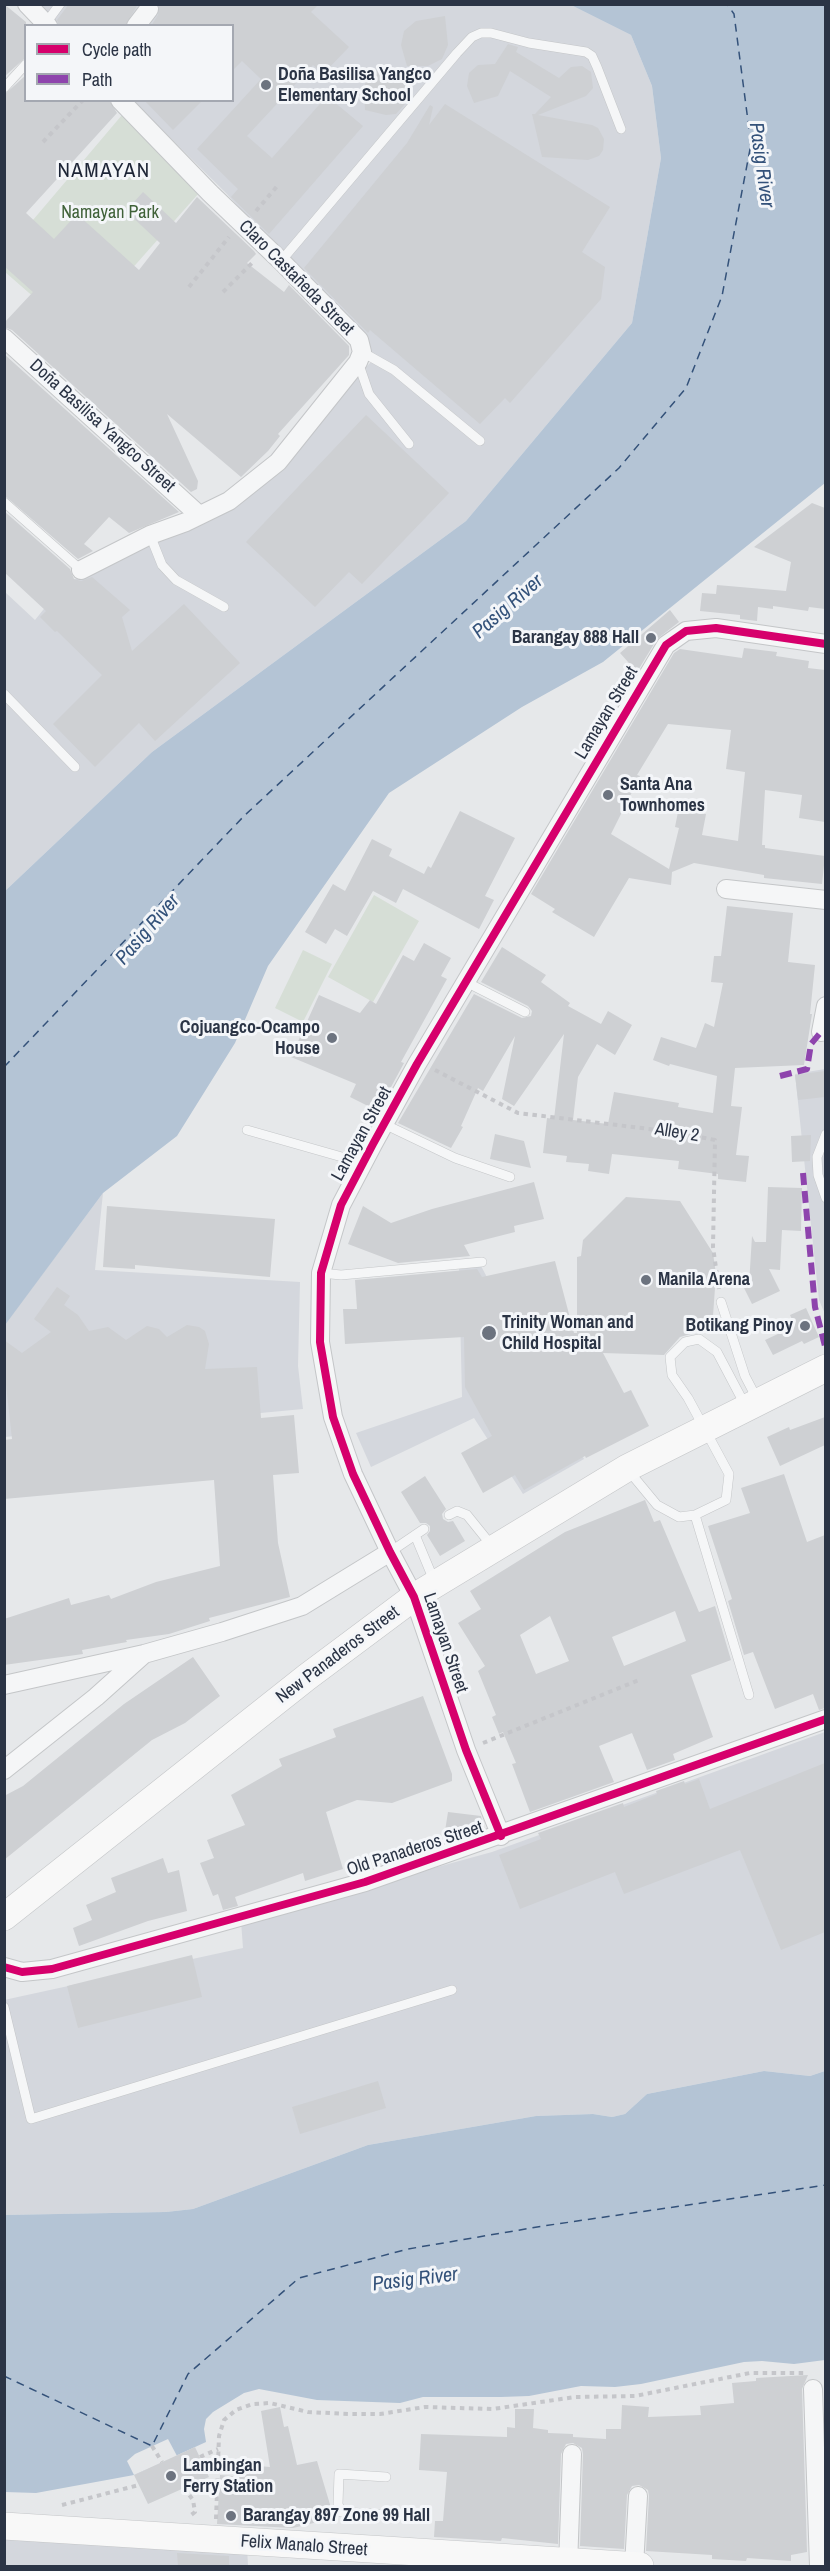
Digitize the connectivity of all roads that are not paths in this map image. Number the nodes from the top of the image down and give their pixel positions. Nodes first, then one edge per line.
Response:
1 (27, 4) edge
2 (60, 4) edge
3 (149, 9) dead end
4 (47, 24) edge
5 (138, 24) edge
6 (24, 66) edge
7 (4, 88) edge
8 (122, 102) edge
9 (621, 129) dead end
10 (281, 261) junction
11 (5, 341) edge
12 (360, 357) junction
13 (480, 441) dead end
14 (410, 444) dead end
15 (4, 502) edge
16 (199, 514) junction
17 (150, 535) junction
18 (81, 570) joint
19 (224, 607) dead end
20 (825, 644) edge
21 (4, 694) edge
22 (75, 767) dead end
23 (726, 889) dead end
24 (825, 900) edge
25 (466, 982) junction
26 (825, 1006) edge
27 (525, 1012) dead end
28 (821, 1032) dead end
29 (384, 1124) junction
30 (247, 1130) dead end
31 (825, 1134) edge
32 (363, 1163) junction
33 (510, 1177) dead end
34 (825, 1198) edge
35 (482, 1262) dead end
36 (321, 1273) junction
37 (721, 1302) road end
38 (825, 1368) edge
39 (752, 1404) junction
40 (705, 1428) junction
41 (627, 1468) junction
42 (449, 1515) dead end
43 (695, 1515) junction
44 (494, 1548) junction
45 (390, 1552) junction
46 (425, 1591) junction
47 (144, 1654) junction
48 (4, 1685) edge
49 (749, 1695) dead end
50 (825, 1719) edge
51 (4, 1770) edge
52 (501, 1836) junction
53 (5, 1917) edge
54 (4, 1967) edge
55 (452, 1990) dead end
56 (4, 2007) edge
57 (813, 2380) road end
58 (572, 2454) dead end
59 (386, 2477) dead end
60 (638, 2496) dead end
61 (395, 2515) dead end
62 (4, 2526) edge
63 (436, 2560) edge
64 (569, 2565) edge
65 (634, 2566) edge
66 (640, 2566) edge
67 (819, 2566) edge

1 - 4 street
2 - 4 lane
3 - 5 street
6 - 7 lane
8 - 10 street, Claro Castañeda Street
9 - 10 lane
10 - 12 street, Claro Castañeda Street
11 - 16 street, Doña Basilisa Yangco Street
12 - 13 lane
12 - 14 lane
12 - 16 street
15 - 18 lane
16 - 17 street
17 - 18 street
17 - 19 lane
20 - 25 street, Lamayan Street
21 - 22 lane
23 - 24 street
25 - 27 lane
25 - 29 street, Lamayan Street
26 - 28 street
29 - 32 street, Lamayan Street
29 - 33 lane
30 - 32 lane
31 - 34 lane
32 - 36 street, Lamayan Street
35 - 36 lane
36 - 45 street, Lamayan Street
37 - 39 lane
38 - 39 main road, New Panaderos Street
39 - 40 main road, New Panaderos Street
39 - 40 lane
40 - 41 main road, New Panaderos Street
40 - 43 lane
41 - 43 lane
41 - 44 main road, New Panaderos Street
42 - 44 lane
43 - 49 lane
44 - 46 main road, New Panaderos Street
45 - 46 street, Lamayan Street
45 - 46 lane
45 - 47 street
46 - 52 street, Lamayan Street
46 - 53 main road, New Panaderos Street
47 - 48 street
47 - 51 street
50 - 52 street, Old Panaderos Street
52 - 54 street, Old Panaderos Street
55 - 56 lane
57 - 67 street
58 - 64 street
59 - 61 lane
60 - 65 street
62 - 63 main road, Felix Manalo Street
63 - 64 main road, Felix Manalo Street
64 - 65 main road, Felix Manalo Street
65 - 66 main road, Felix Manalo Street

